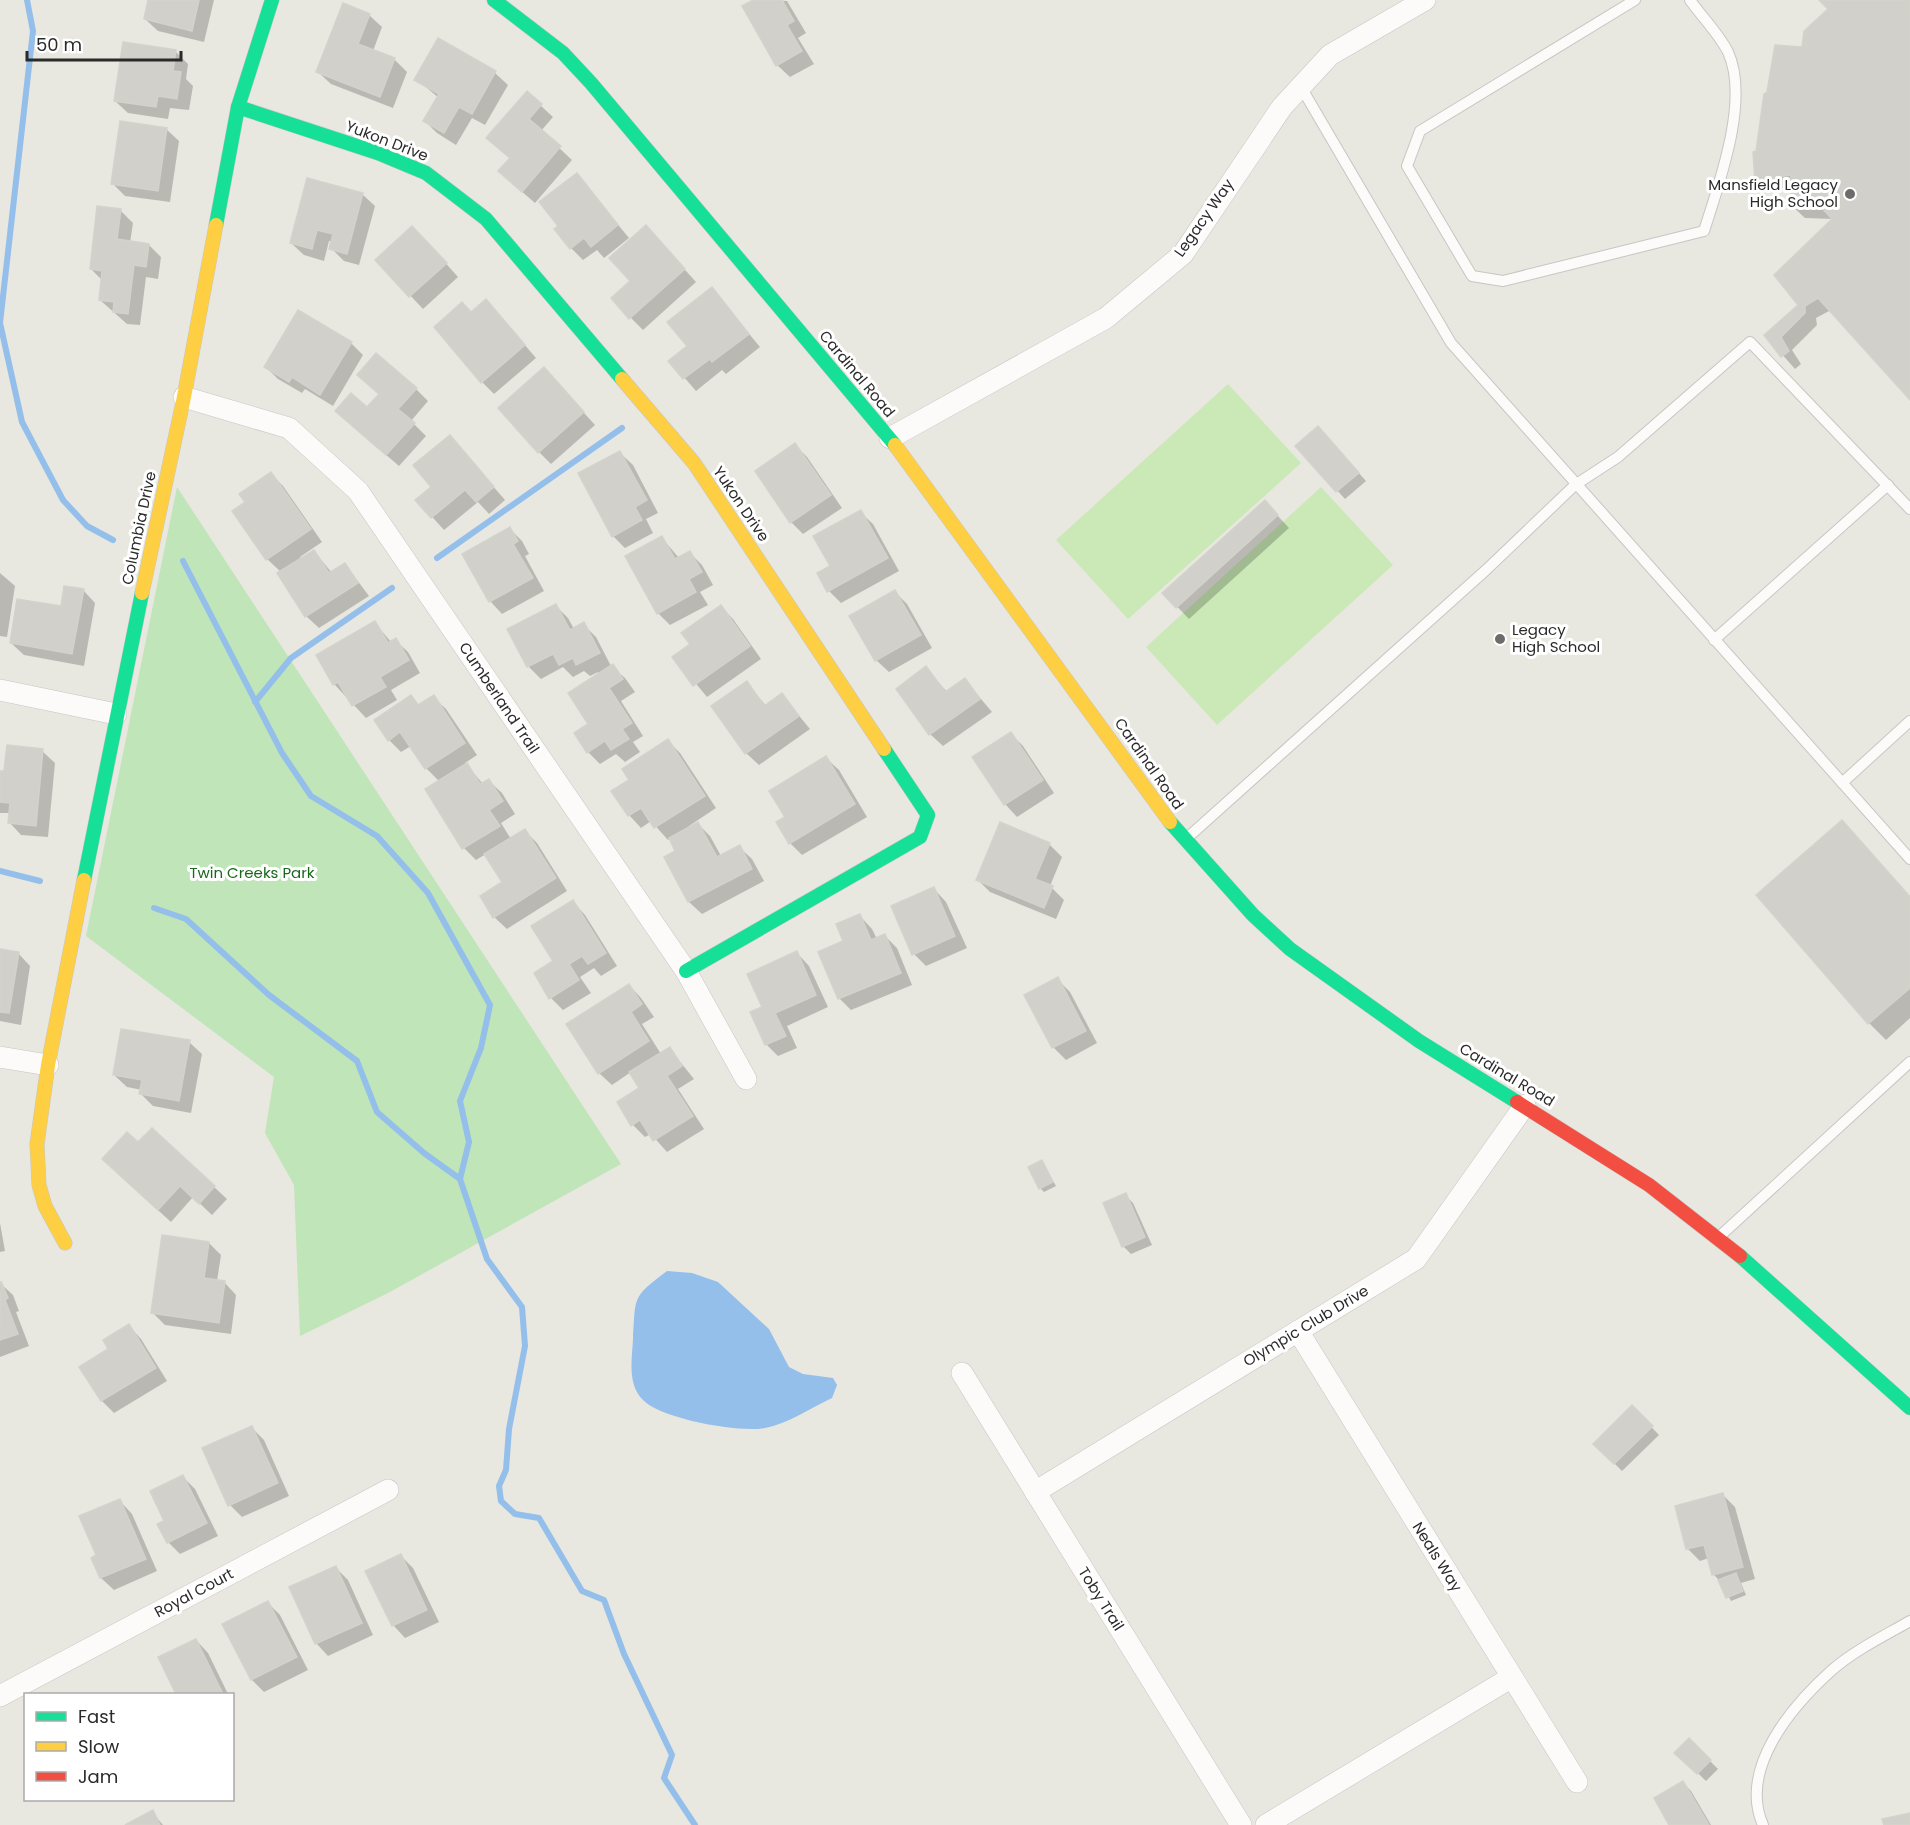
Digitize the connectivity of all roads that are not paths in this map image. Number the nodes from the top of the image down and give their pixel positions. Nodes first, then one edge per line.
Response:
1 (272, 0) edge
2 (494, 0) edge
3 (1425, 0) edge
4 (1635, 0) edge
5 (1690, 0) edge
6 (1301, 87) junction
7 (238, 107) junction
8 (184, 397) junction
9 (890, 438) junction
10 (1575, 484) junction
11 (1888, 485) junction
12 (1910, 509) edge
13 (1714, 640) junction
14 (0, 690) edge
15 (116, 714) junction
16 (1910, 721) edge
17 (1842, 783) junction
18 (1186, 839) junction
19 (1910, 859) edge
20 (686, 971) junction
21 (0, 1057) edge
22 (1910, 1062) edge
23 (48, 1065) junction
24 (746, 1079) dead end
25 (1525, 1105) junction
26 (1719, 1236) junction
27 (65, 1243) dead end
28 (1298, 1331) junction
29 (962, 1373) dead end
30 (1910, 1408) edge
31 (388, 1490) dead end
32 (1035, 1492) junction
33 (1910, 1621) edge
34 (1512, 1677) junction
35 (0, 1696) edge
36 (1577, 1782) dead end
37 (1241, 1825) edge
38 (1266, 1825) edge
39 (1763, 1825) edge

1 - 7 street, Columbia Drive
2 - 9 street, Cardinal Road
3 - 6 street, Legacy Way
4 - 5 lane
6 - 9 street, Legacy Way
6 - 10 lane
7 - 8 street, Columbia Drive
7 - 20 street, Yukon Drive
8 - 15 street, Columbia Drive
8 - 20 street, Cumberland Trail
9 - 18 street, Cardinal Road
10 - 11 lane
10 - 13 lane
10 - 18 lane
11 - 12 lane
11 - 13 lane
13 - 17 lane
14 - 15 street
15 - 23 street, Columbia Drive
16 - 17 lane
17 - 19 lane
18 - 25 street, Cardinal Road
20 - 24 street, Cumberland Trail
21 - 23 street
22 - 26 lane
23 - 27 street, Columbia Drive
25 - 26 street, Cardinal Road
25 - 28 street, Olympic Club Drive
26 - 30 street, Cardinal Road
28 - 32 street, Olympic Club Drive
28 - 34 street, Neals Way
29 - 32 street, Toby Trail
31 - 35 street, Royal Court
32 - 37 street, Toby Trail
33 - 39 lane
34 - 36 street, Neals Way
34 - 38 street

